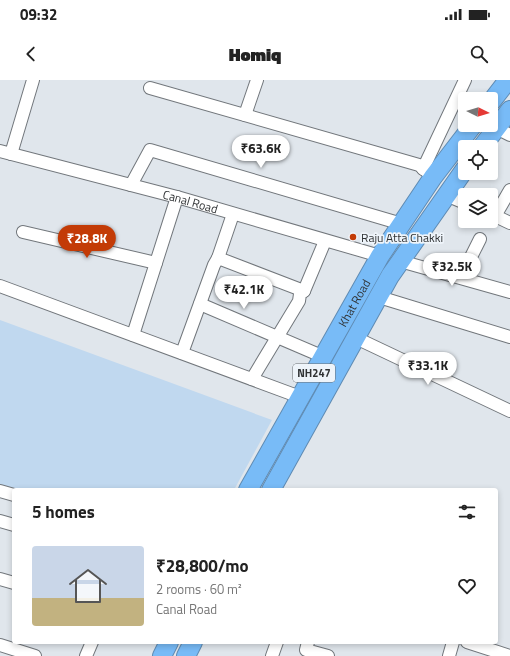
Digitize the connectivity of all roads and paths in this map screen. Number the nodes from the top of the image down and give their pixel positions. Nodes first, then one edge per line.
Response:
1 (33, 80) edge
2 (257, 80) edge
3 (465, 80) edge
4 (508, 80) edge
5 (150, 88) dead end
6 (498, 93) edge
7 (510, 110) edge
8 (245, 115) junction
9 (503, 131) edge
10 (466, 132) edge
11 (491, 140) edge
12 (6, 152) edge
13 (428, 173) junction
14 (458, 179) edge
15 (131, 185) junction
16 (510, 190) edge
17 (446, 195) junction
18 (177, 197) junction
19 (458, 200) edge
20 (498, 208) edge
21 (233, 214) junction
22 (498, 217) edge
23 (510, 223) edge
24 (402, 224) junction
25 (22, 232) dead end
26 (480, 239) dead end
27 (325, 241) junction
28 (380, 256) junction
29 (218, 258) junction
30 (400, 261) junction
31 (156, 263) junction
32 (461, 277) junction
33 (0, 286) edge
34 (304, 291) junction
35 (510, 292) edge
36 (379, 297) junction
37 (200, 304) junction
38 (133, 335) junction
39 (510, 337) edge
40 (278, 338) junction
41 (356, 338) junction
42 (182, 353) junction
43 (324, 357) junction
44 (252, 379) junction
45 (300, 397) junction
46 (510, 411) edge
47 (249, 488) edge
48 (272, 488) edge
49 (0, 491) edge
50 (12, 494) edge
51 (0, 521) edge
52 (12, 524) edge
53 (0, 579) edge
54 (12, 583) edge
55 (91, 644) edge
56 (168, 644) edge
57 (192, 644) edge
58 (276, 644) edge
59 (308, 644) edge
60 (452, 644) edge
61 (473, 644) edge
62 (11, 648) edge
63 (35, 656) edge
64 (86, 656) edge
65 (162, 656) edge
66 (186, 656) edge
67 (272, 656) edge
68 (328, 656) edge
69 (449, 656) edge
70 (510, 656) edge

1 - 12 street
2 - 8 street
3 - 13 street
4 - 6 highway
5 - 8 street
7 - 9 highway
8 - 13 street
9 - 11 highway
10 - 13 highway, Khat Road / NH247
12 - 15 street, Canal Road
13 - 24 highway, Khat Road / NH247
14 - 17 highway, Khat Road / NH247
15 - 18 street, Canal Road
15 - 24 street
16 - 20 street
17 - 19 street
17 - 30 highway, Khat Road / NH247
18 - 21 street, Canal Road
18 - 31 street
21 - 27 street, Canal Road
21 - 29 street
22 - 23 street
24 - 28 highway, Khat Road / NH247
25 - 31 street
26 - 32 street
27 - 28 street, Canal Road
27 - 34 street
28 - 30 highway
28 - 43 highway, Khat Road / NH247
29 - 34 street
29 - 37 street
30 - 32 street
30 - 36 highway, Khat Road / NH247
31 - 38 street
32 - 35 street
33 - 38 street
34 - 40 street
36 - 39 street
36 - 41 highway, Khat Road / NH247
37 - 40 street
37 - 42 street
38 - 42 street
40 - 43 street
40 - 44 street
41 - 46 street
41 - 48 highway, Khat Road / NH247
42 - 44 street
43 - 45 highway, Khat Road / NH247
44 - 45 street
45 - 47 highway, Khat Road / NH247
49 - 50 street
51 - 52 street
53 - 54 street
55 - 64 street
56 - 65 highway
57 - 66 highway
58 - 67 street
59 - 68 street
60 - 69 street
61 - 70 street
62 - 63 street

